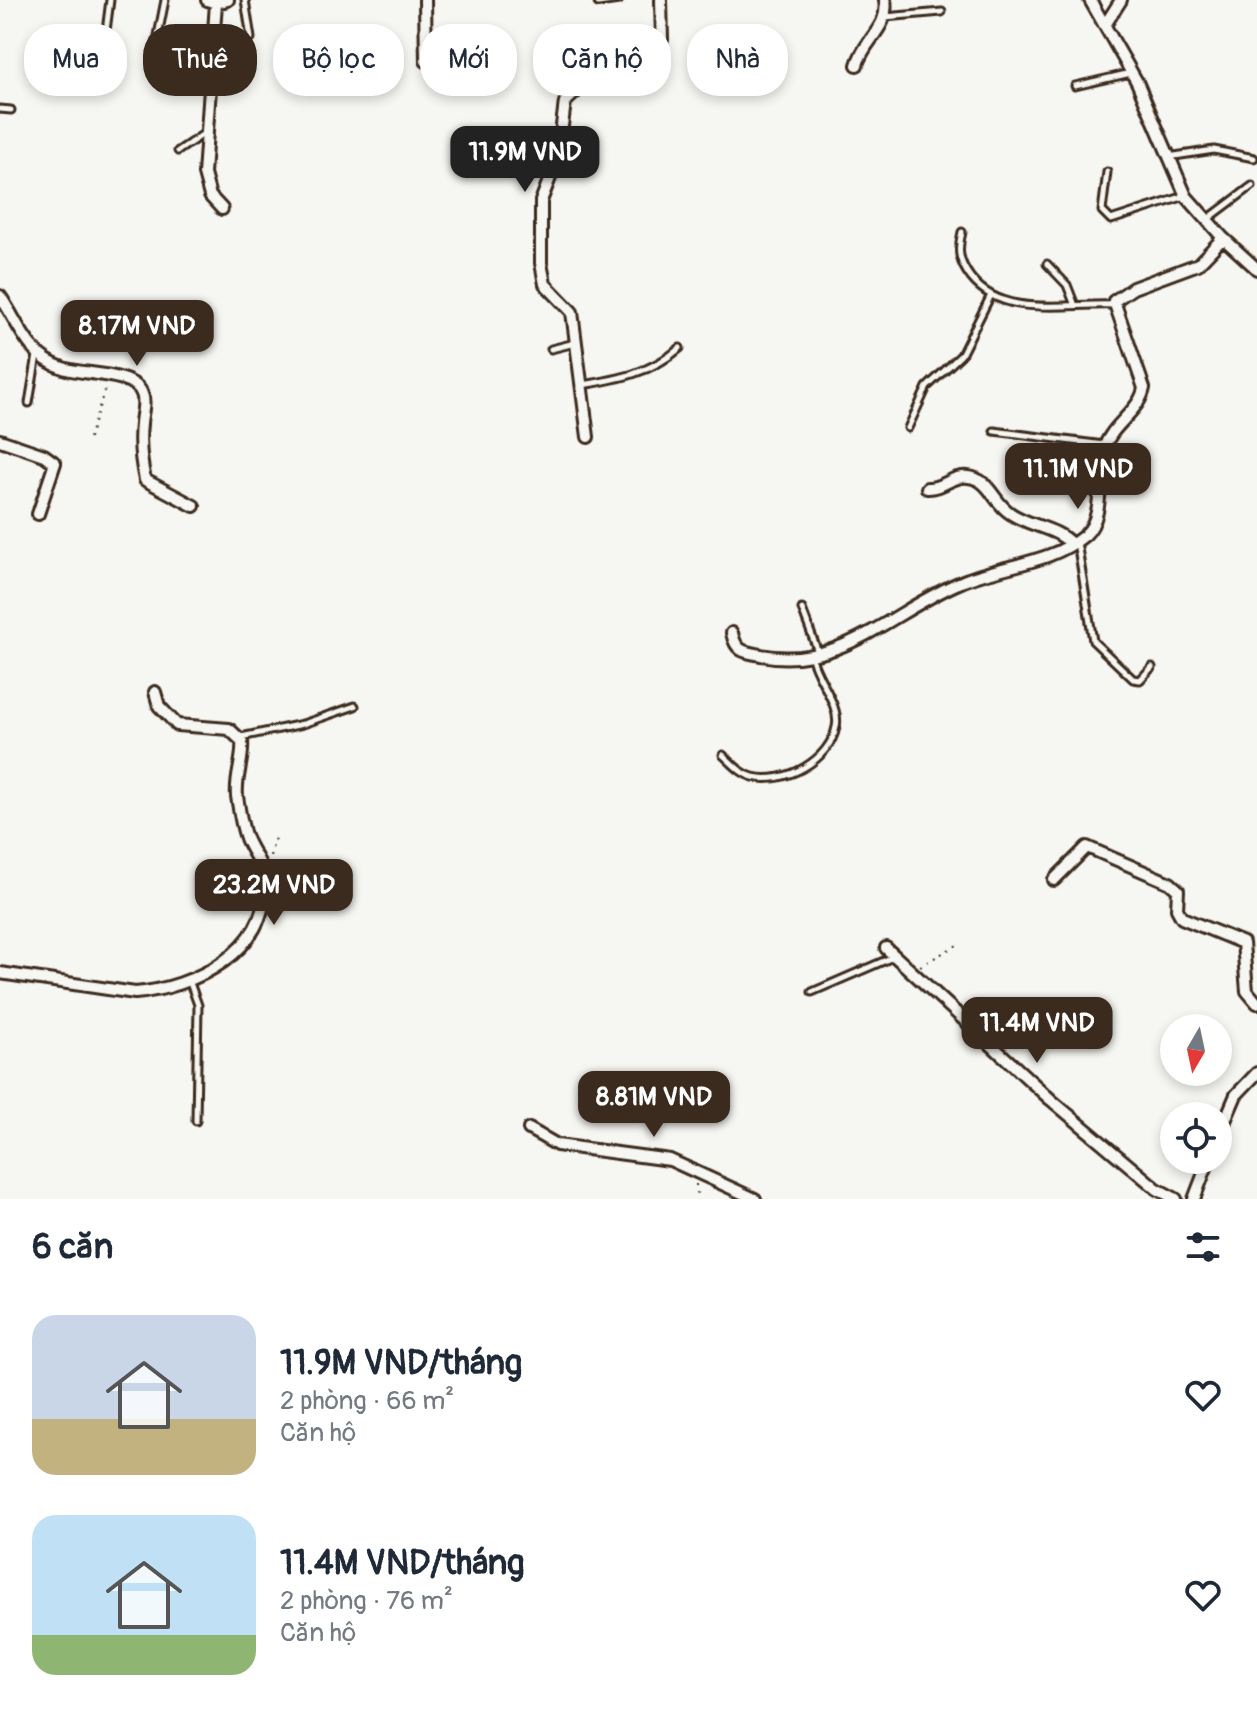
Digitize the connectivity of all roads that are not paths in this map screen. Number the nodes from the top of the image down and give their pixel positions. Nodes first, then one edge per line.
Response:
1 (110, 0) edge
2 (165, 0) edge
3 (228, 0) edge
4 (245, 0) edge
5 (425, 0) edge
6 (619, 0) edge
7 (661, 0) edge
8 (885, 0) edge
9 (1090, 0) edge
10 (1121, 0) edge
11 (211, 2) edge
12 (598, 3) dead end
13 (942, 12) dead end
14 (885, 17) junction
15 (107, 24) edge
16 (160, 24) edge
17 (249, 24) edge
18 (425, 24) edge
19 (663, 24) edge
20 (1105, 25) junction
21 (857, 65) dead end
22 (1132, 73) junction
23 (1075, 86) dead end
24 (571, 96) edge
25 (0, 109) edge
26 (11, 110) dead end
27 (209, 130) junction
28 (178, 151) dead end
29 (1168, 157) junction
30 (1254, 158) dead end
31 (1107, 172) dead end
32 (1252, 186) dead end
33 (1186, 196) junction
34 (222, 209) dead end
35 (1206, 220) junction
36 (962, 232) dead end
37 (1223, 238) junction
38 (1047, 264) dead end
39 (1257, 269) edge
40 (0, 296) edge
41 (990, 297) junction
42 (1074, 303) junction
43 (1114, 305) junction
44 (576, 343) junction
45 (680, 348) dead end
46 (551, 349) dead end
47 (37, 354) junction
48 (581, 385) junction
49 (29, 403) dead end
50 (908, 428) dead end
51 (994, 431) dead end
52 (588, 437) dead end
53 (0, 440) edge
54 (1105, 445) junction
55 (927, 488) dead end
56 (194, 506) dead end
57 (38, 514) dead end
58 (1074, 542) junction
59 (802, 609) dead end
60 (732, 633) dead end
61 (816, 657) junction
62 (1152, 667) dead end
63 (155, 692) dead end
64 (355, 706) dead end
65 (240, 737) junction
66 (723, 755) dead end
67 (1054, 880) dead end
68 (886, 948) dead end
69 (894, 957) junction
70 (0, 973) edge
71 (189, 980) junction
72 (812, 992) dead end
73 (1257, 1003) edge
74 (1257, 1073) edge
75 (1232, 1104) edge
76 (196, 1121) dead end
77 (529, 1129) dead end
78 (1204, 1174) edge
79 (755, 1199) edge
80 (1176, 1199) edge
81 (1194, 1199) edge

1 - 15 lane
2 - 16 lane
3 - 11 street
4 - 17 lane
5 - 18 street
6 - 12 lane
7 - 19 street
8 - 14 street
9 - 20 street
10 - 20 street
11 - 27 street
13 - 14 lane
14 - 21 street
20 - 22 street
22 - 23 lane
22 - 29 street
24 - 44 street
25 - 26 lane
27 - 28 lane
27 - 34 street
29 - 30 lane
29 - 33 street
31 - 33 lane
32 - 35 lane
33 - 35 street
35 - 37 street
36 - 41 lane
37 - 39 street
37 - 43 street
38 - 42 lane
40 - 47 street
41 - 42 lane
41 - 50 lane
42 - 43 lane
43 - 54 street
44 - 46 lane
44 - 48 street
45 - 48 lane
47 - 49 lane
47 - 56 street
48 - 52 street
51 - 54 lane
53 - 57 street
54 - 58 street
55 - 58 street
58 - 61 street
58 - 62 lane
59 - 61 lane
60 - 61 street
61 - 66 lane
63 - 65 street
64 - 65 lane
65 - 71 street
67 - 73 street
68 - 69 street
69 - 72 lane
69 - 80 street
70 - 71 street
71 - 76 lane
74 - 75 street
77 - 79 street
78 - 81 street

